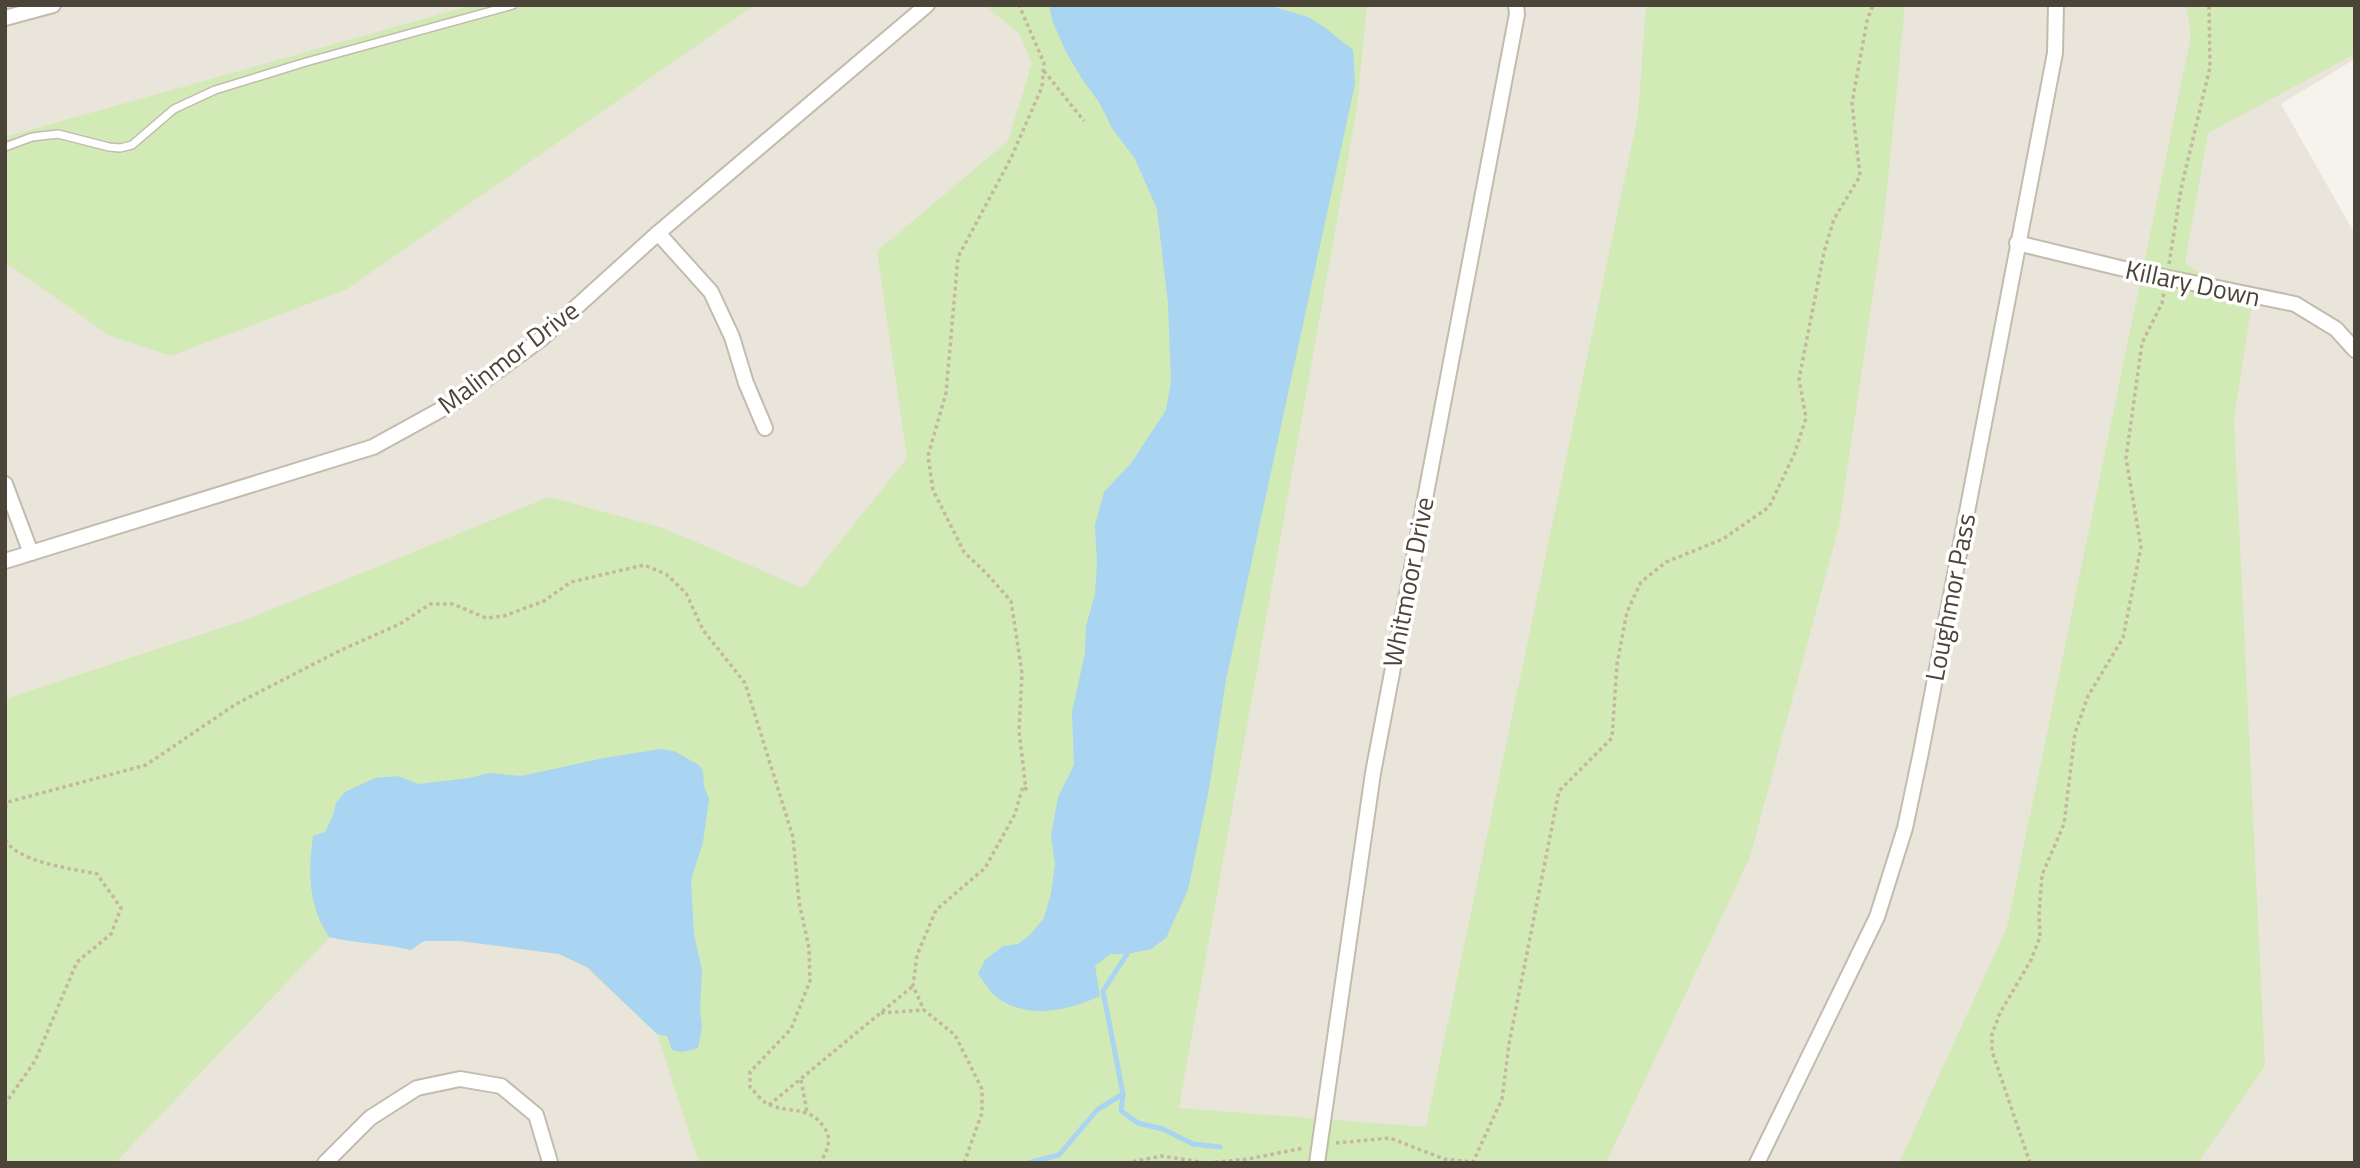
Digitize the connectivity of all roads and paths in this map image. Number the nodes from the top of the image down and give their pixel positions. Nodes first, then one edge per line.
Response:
1 (53, 5) edge
2 (513, 5) edge
3 (927, 5) edge
4 (1019, 5) edge
5 (1516, 5) edge
6 (1872, 5) edge
7 (2056, 5) edge
8 (2209, 5) edge
9 (5, 18) edge
10 (1043, 69) junction
11 (1084, 121) dead end
12 (5, 147) edge
13 (658, 233) junction
14 (2017, 243) junction
15 (2167, 277) junction
16 (2355, 350) edge
17 (765, 428) dead end
18 (5, 484) edge
19 (31, 553) junction
20 (5, 561) edge
21 (5, 808) edge
22 (5, 840) edge
23 (913, 986) junction
24 (924, 1010) junction
25 (879, 1014) junction
26 (800, 1079) junction
27 (5, 1104) edge
28 (768, 1105) junction
29 (807, 1112) junction
30 (1319, 1144) junction
31 (550, 1162) edge
32 (325, 1163) edge
33 (820, 1163) edge
34 (964, 1163) edge
35 (1126, 1163) edge
36 (1207, 1163) edge
37 (1317, 1163) edge
38 (1757, 1163) edge
39 (2030, 1163) edge

1 - 9 street
2 - 12 lane
3 - 13 street, Malinmor Drive
4 - 10 path
5 - 30 street, Whitmoor Drive
6 - 30 path
7 - 14 street, Loughmor Pass
8 - 15 path
10 - 11 path
10 - 23 path
13 - 17 street
13 - 19 street, Malinmor Drive
14 - 15 street, Killary Down
14 - 38 street, Loughmor Pass
15 - 16 street, Killary Down
15 - 39 path
18 - 19 street
19 - 20 street, Malinmor Drive
21 - 28 path
22 - 27 path
23 - 24 path
23 - 25 path
24 - 25 path
24 - 34 path
25 - 26 path
26 - 28 path
26 - 29 path
28 - 29 path
29 - 33 path
30 - 36 path
30 - 37 street, Whitmoor Drive
31 - 32 street
35 - 36 path

